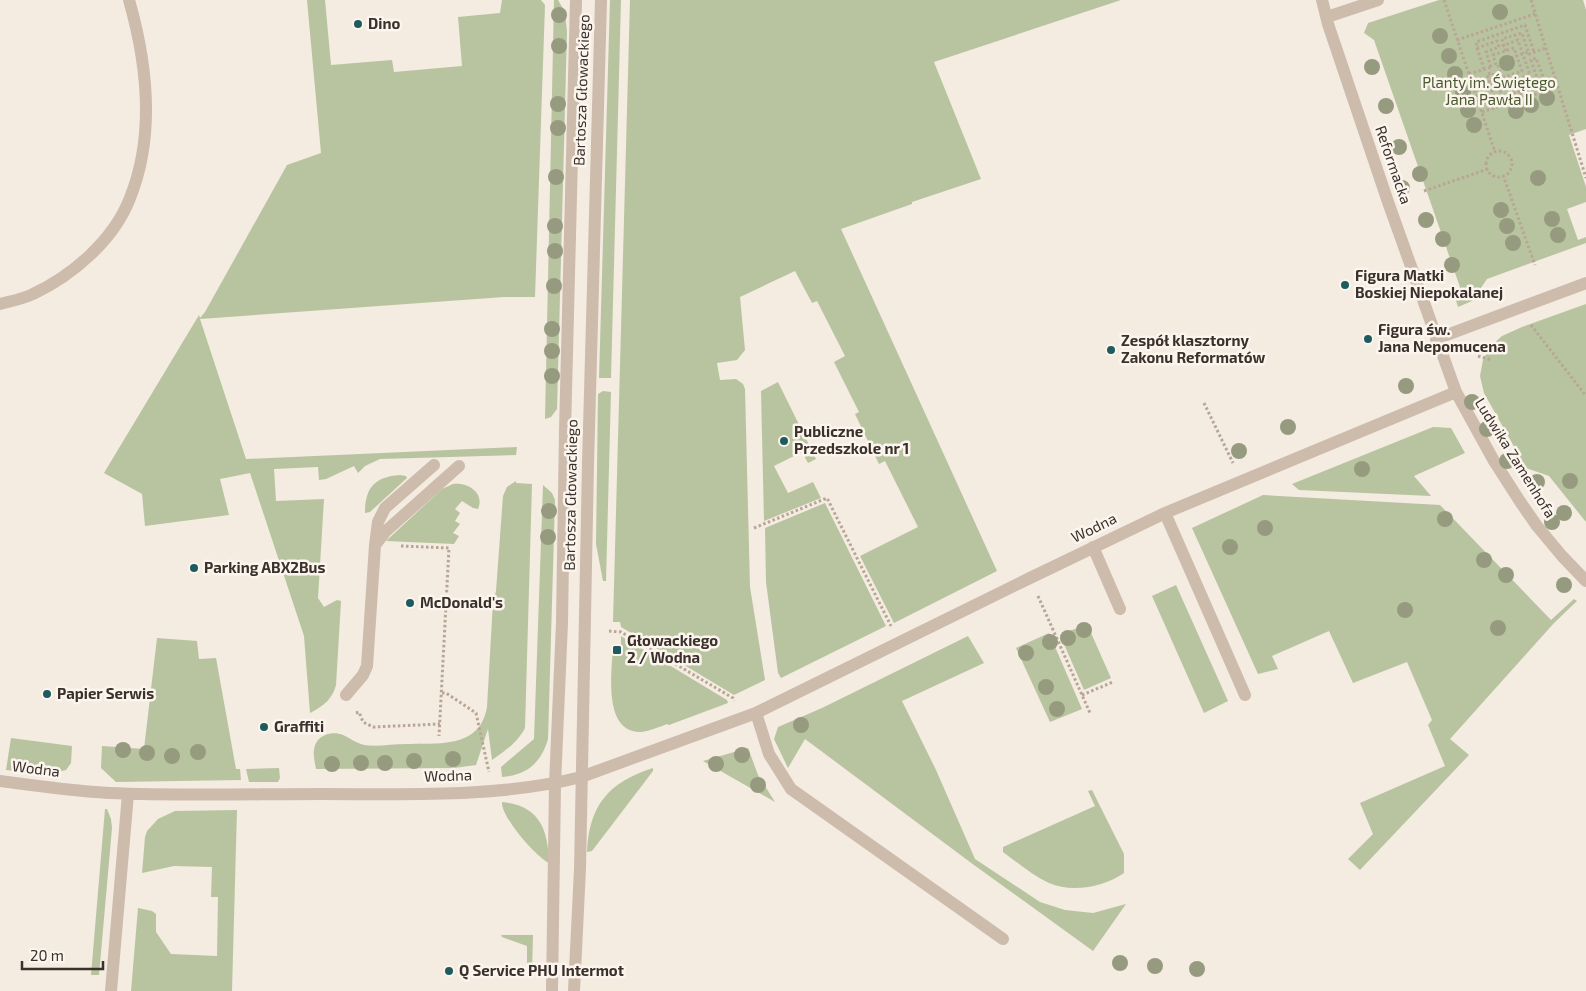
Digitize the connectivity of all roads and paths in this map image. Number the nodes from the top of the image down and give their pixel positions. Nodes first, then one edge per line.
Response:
1 (129, 0) edge
2 (576, 0) edge
3 (601, 0) edge
4 (1322, 0) edge
5 (1378, 0) edge
6 (1444, 0) edge
7 (1531, 0) edge
8 (1535, 14) junction
9 (1327, 18) junction
10 (1498, 26) junction
11 (1501, 33) junction
12 (1503, 39) junction
13 (1457, 40) junction
14 (1504, 46) junction
15 (1499, 47) junction
16 (1477, 48) junction
17 (1546, 48) junction
18 (1504, 51) junction
19 (1528, 52) junction
20 (1534, 52) junction
21 (1522, 54) junction
22 (1516, 56) junction
23 (1504, 57) junction
24 (1511, 58) junction
25 (1498, 65) junction
26 (1512, 66) junction
27 (1491, 67) junction
28 (1484, 69) junction
29 (1514, 73) junction
30 (1469, 74) junction
31 (1501, 78) junction
32 (1516, 80) junction
33 (1518, 84) junction
34 (1512, 87) junction
35 (1557, 87) junction
36 (1520, 91) junction
37 (1523, 98) junction
38 (1482, 112) junction
39 (1495, 152) junction
40 (1488, 169) junction
41 (1503, 175) junction
42 (1586, 178) edge
43 (1424, 191) dead end
44 (1535, 265) dead end
45 (1586, 283) edge
46 (0, 304) edge
47 (1529, 320) dead end
48 (1436, 340) junction
49 (1478, 356) dead end
50 (1492, 360) dead end
51 (1456, 392) junction
52 (1586, 396) edge
53 (1204, 403) dead end
54 (434, 465) dead end
55 (458, 466) dead end
56 (1234, 466) dead end
57 (1165, 513) junction
58 (754, 528) dead end
59 (375, 545) junction
60 (1092, 547) junction
61 (1030, 578) junction
62 (1586, 581) edge
63 (1120, 610) dead end
64 (892, 629) dead end
65 (609, 631) dead end
66 (1113, 682) dead end
67 (442, 693) junction
68 (346, 695) dead end
69 (1082, 695) junction
70 (1245, 695) dead end
71 (735, 704) dead end
72 (351, 713) dead end
73 (756, 713) junction
74 (1090, 713) dead end
75 (440, 724) junction
76 (440, 736) dead end
77 (489, 772) dead end
78 (582, 777) junction
79 (0, 781) edge
80 (555, 784) junction
81 (128, 794) junction
82 (1003, 939) dead end
83 (111, 991) edge
84 (552, 991) edge
85 (574, 991) edge

1 - 46 street
2 - 80 street, Bartosza Głowackiego
3 - 78 street, Bartosza Głowackiego
4 - 9 street, Reformacka
5 - 9 street
6 - 13 path
7 - 8 path
8 - 10 path
8 - 17 path
9 - 48 street, Reformacka
10 - 11 path
10 - 13 path
11 - 12 path
11 - 16 path
11 - 20 path
12 - 14 path
12 - 19 path
13 - 30 path
14 - 15 path
14 - 18 path
14 - 21 path
15 - 16 path
15 - 27 path
16 - 28 path
17 - 20 path
17 - 35 path
18 - 22 path
18 - 23 path
18 - 25 path
19 - 20 path
19 - 21 path
21 - 22 path
21 - 32 path
22 - 24 path
22 - 29 path
23 - 24 path
23 - 25 path
24 - 26 path
25 - 26 path
25 - 27 path
25 - 31 path
26 - 29 path
27 - 28 path
28 - 30 path
29 - 31 path
29 - 32 path
30 - 38 path
31 - 34 path
32 - 33 path
33 - 34 path
33 - 36 path
33 - 36 path
34 - 36 path
35 - 37 path
35 - 42 path
36 - 37 path
37 - 38 path
38 - 39 path
39 - 40 path
39 - 41 path
40 - 41 path
40 - 43 path
41 - 44 path
45 - 48 street
47 - 52 path
48 - 51 street, Ludwika Zamenhofa
49 - 50 path
51 - 57 street, Wodna
51 - 62 street, Ludwika Zamenhofa
53 - 56 path
54 - 59 street
55 - 59 street
57 - 60 street, Wodna
57 - 70 street
58 - 64 path
59 - 67 path
59 - 68 street
60 - 61 street, Wodna
60 - 63 street
61 - 69 path
61 - 73 street, Wodna
65 - 71 path
66 - 69 path
67 - 75 path
67 - 77 path
69 - 74 path
72 - 75 path
73 - 78 street, Wodna
73 - 82 street
75 - 76 path
78 - 80 street, Wodna
78 - 85 street, Bartosza Głowackiego
79 - 81 street, Wodna
80 - 81 street, Wodna
80 - 84 street, Bartosza Głowackiego
81 - 83 street

